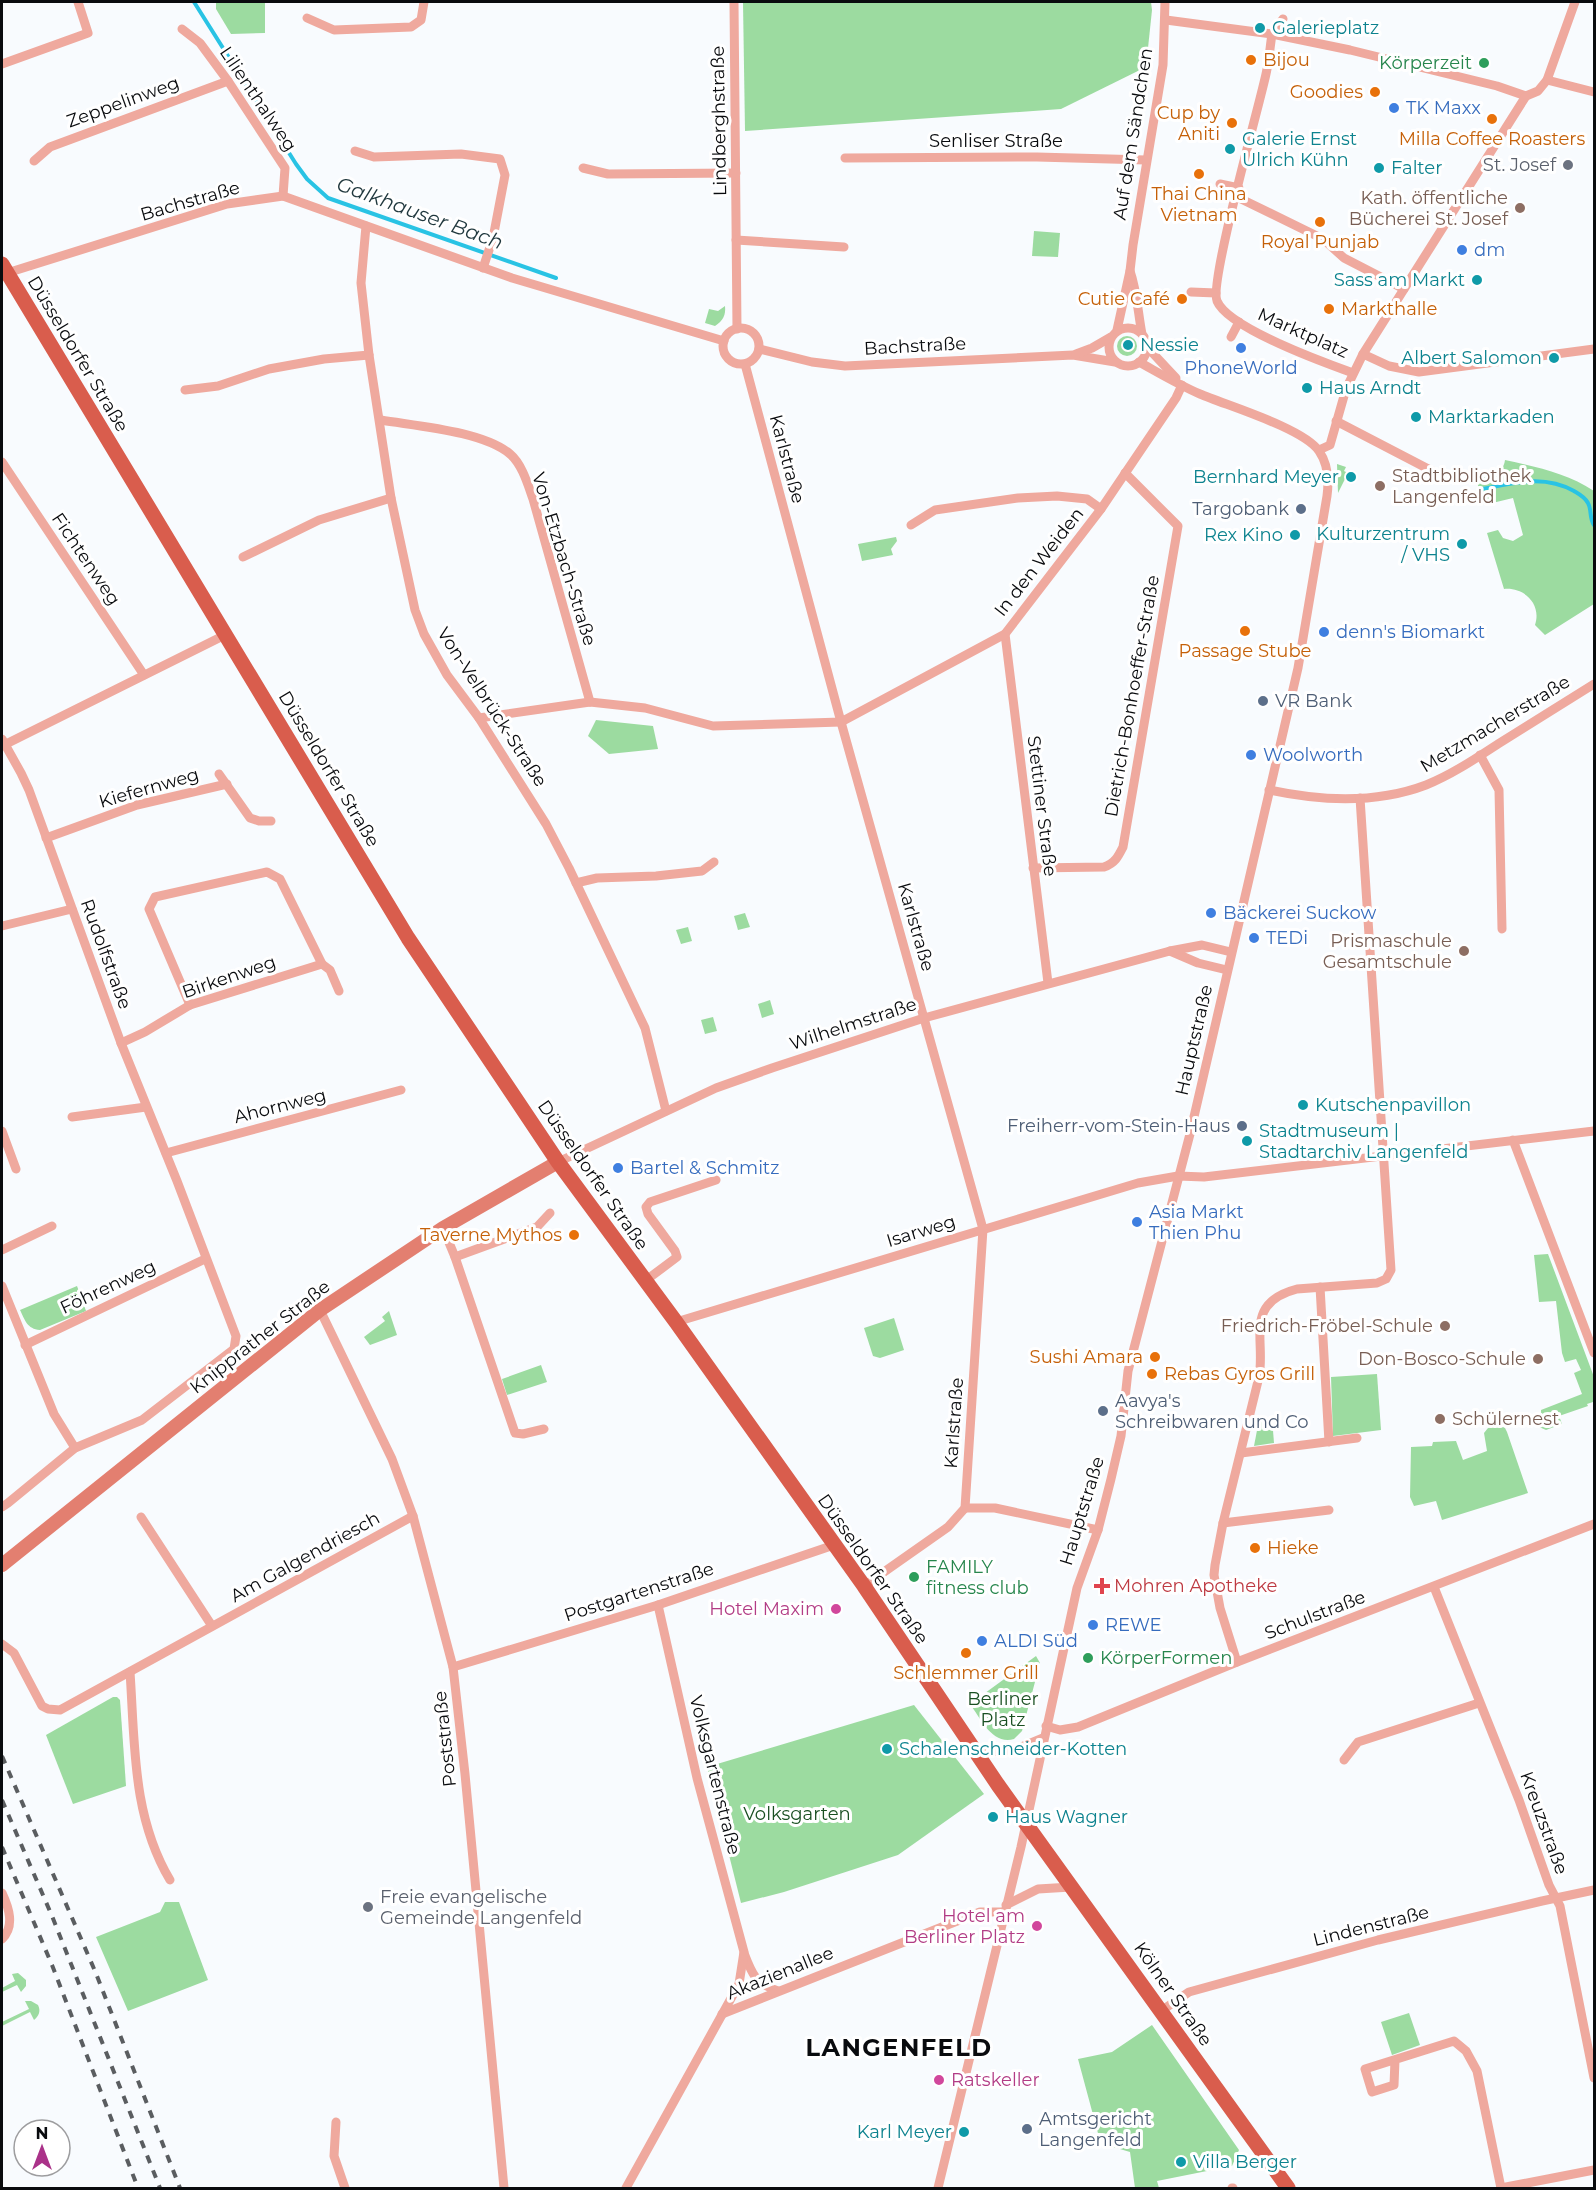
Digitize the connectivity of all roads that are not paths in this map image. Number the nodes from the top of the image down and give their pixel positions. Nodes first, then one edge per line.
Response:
1 (78, 2) edge
2 (424, 2) edge
3 (734, 2) edge
4 (1165, 2) edge
5 (1575, 2) edge
6 (307, 18) dead end
7 (1283, 19) dead end
8 (1166, 20) junction
9 (182, 29) dead end
10 (1272, 34) junction
11 (2, 64) edge
12 (1547, 80) junction
13 (228, 81) junction
14 (1594, 92) edge
15 (1526, 96) junction
16 (355, 151) dead end
17 (845, 158) dead end
18 (1146, 160) junction
19 (34, 162) dead end
20 (583, 168) dead end
21 (736, 173) junction
22 (1220, 184) dead end
23 (1238, 193) junction
24 (283, 196) junction
25 (366, 226) junction
26 (736, 240) junction
27 (844, 248) dead end
28 (4, 268) edge
29 (483, 268) junction
30 (1130, 271) junction
31 (1404, 289) junction
32 (1191, 292) dead end
33 (1216, 293) junction
34 (1239, 322) junction
35 (737, 328) junction
36 (1114, 334) junction
37 (1142, 334) junction
38 (1231, 337) dead end
39 (724, 341) junction
40 (1147, 346) junction
41 (759, 349) junction
42 (1594, 349) edge
43 (1363, 354) junction
44 (369, 355) junction
45 (1073, 355) junction
46 (1115, 362) junction
47 (1139, 362) junction
48 (745, 364) junction
49 (1353, 373) junction
50 (1182, 385) junction
51 (185, 390) dead end
52 (381, 420) junction
53 (1336, 421) junction
54 (1319, 450) junction
55 (2, 462) edge
56 (1125, 472) junction
57 (1438, 474) dead end
58 (391, 498) junction
59 (1101, 509) junction
60 (911, 525) dead end
61 (243, 557) dead end
62 (1005, 633) junction
63 (225, 635) junction
64 (144, 675) junction
65 (1594, 684) edge
66 (590, 702) junction
67 (479, 718) junction
68 (841, 722) junction
69 (4, 742) edge
70 (1480, 755) junction
71 (219, 774) dead end
72 (227, 784) junction
73 (1269, 790) junction
74 (1360, 798) junction
75 (271, 821) dead end
76 (46, 838) junction
77 (714, 862) dead end
78 (1033, 868) junction
79 (576, 883) junction
80 (72, 909) junction
81 (2, 926) edge
82 (1502, 928) dead end
83 (1170, 951) junction
84 (1231, 952) junction
85 (322, 963) junction
86 (1227, 970) junction
87 (1048, 983) junction
88 (339, 991) dead end
89 (190, 1005) junction
90 (924, 1018) junction
91 (121, 1043) junction
92 (401, 1090) dead end
93 (146, 1107) junction
94 (666, 1111) junction
95 (72, 1118) dead end
96 (2, 1131) edge
97 (1594, 1131) edge
98 (1513, 1140) junction
99 (166, 1154) junction
100 (1383, 1156) junction
101 (558, 1162) junction
102 (16, 1169) dead end
103 (1178, 1176) junction
104 (716, 1180) dead end
105 (550, 1213) dead end
106 (52, 1226) dead end
107 (443, 1228) junction
108 (983, 1229) junction
109 (2, 1250) edge
110 (454, 1257) junction
111 (205, 1259) junction
112 (645, 1281) junction
113 (2, 1286) edge
114 (1320, 1287) junction
115 (320, 1310) junction
116 (676, 1322) junction
117 (25, 1345) junction
118 (1594, 1353) edge
119 (544, 1429) dead end
120 (1357, 1438) dead end
121 (1329, 1442) junction
122 (75, 1448) junction
123 (1240, 1453) junction
124 (2, 1507) edge
125 (965, 1508) junction
126 (1329, 1510) dead end
127 (413, 1516) junction
128 (141, 1517) dead end
129 (1223, 1523) junction
130 (1594, 1524) edge
131 (1098, 1530) junction
132 (834, 1545) junction
133 (2, 1564) edge
134 (864, 1586) junction
135 (1434, 1587) junction
136 (658, 1605) junction
137 (212, 1626) junction
138 (2, 1644) edge
139 (1237, 1662) junction
140 (453, 1668) junction
141 (130, 1672) junction
142 (1479, 1703) junction
143 (1046, 1726) junction
144 (1043, 1738) junction
145 (976, 1754) junction
146 (1344, 1760) dead end
147 (1025, 1822) junction
148 (170, 1880) dead end
149 (1071, 1887) junction
150 (1594, 1890) edge
151 (2, 1893) edge
152 (1555, 1899) junction
153 (1005, 1909) junction
154 (2, 1940) edge
155 (744, 1952) junction
156 (778, 1991) junction
157 (1161, 2011) junction
158 (722, 2014) junction
159 (1395, 2060) dead end
160 (1594, 2078) edge
161 (336, 2122) dead end
162 (1594, 2170) edge
163 (345, 2188) edge
164 (504, 2188) edge
165 (626, 2188) edge
166 (938, 2188) edge
167 (1288, 2188) edge
168 (1501, 2188) edge

1 - 11 street
2 - 6 street
3 - 21 street, Lindberghstraße
4 - 8 street, Auf dem Sändchen
5 - 12 street
7 - 10 street
8 - 10 street
8 - 18 street, Auf dem Sändchen
9 - 13 street, Lilienthalweg
10 - 15 street
10 - 23 street
12 - 14 street
12 - 15 street
13 - 19 street, Zeppelinweg
13 - 24 street, Lilienthalweg
15 - 31 street
16 - 29 street
17 - 18 street, Senliser Straße
18 - 30 street, Auf dem Sändchen
20 - 21 street
21 - 26 street, Lindberghstraße
22 - 23 street
23 - 31 street
23 - 33 street
24 - 25 street, Bachstraße
24 - 28 street, Bachstraße
25 - 29 street, Bachstraße
25 - 44 street, Von-Velbrück-Straße
26 - 27 street
26 - 35 street, Lindberghstraße
28 - 63 main road, Düsseldorfer Straße
29 - 39 street, Bachstraße
30 - 36 street, Auf dem Sändchen
30 - 37 street, Auf dem Sändchen
31 - 43 street
32 - 33 street
33 - 34 street, Marktplatz
34 - 38 street, Marktplatz
34 - 49 street, Marktplatz
35 - 39 street
35 - 41 street
36 - 37 street
36 - 45 street, Bachstraße
36 - 46 street
37 - 40 street
39 - 48 street
40 - 47 street
40 - 50 street
41 - 45 street, Bachstraße
41 - 48 street
42 - 43 street
43 - 49 street
44 - 51 street
44 - 52 street, Von-Velbrück-Straße
45 - 46 street, Bachstraße
46 - 47 street
47 - 50 street
48 - 68 street, Karlstraße
49 - 53 street
50 - 54 street
50 - 56 street, In den Weiden
52 - 58 street, Von-Velbrück-Straße
52 - 66 street, Von-Etzbach-Straße
53 - 54 street
53 - 57 street
54 - 73 street, Hauptstraße
55 - 64 street, Fichtenweg
56 - 59 street, In den Weiden
56 - 78 street, Dietrich-Bonhoeffer-Straße
58 - 61 street
58 - 67 street, Von-Velbrück-Straße
59 - 60 street
59 - 62 street, In den Weiden
62 - 68 street, In den Weiden
62 - 78 street, Stettiner Straße
63 - 64 street
63 - 101 main road, Düsseldorfer Straße
64 - 69 street
65 - 70 street, Metzmacherstraße
66 - 67 street
66 - 68 street
67 - 79 street, Von-Velbrück-Straße
68 - 90 street, Karlstraße
69 - 76 street, Rudolfstraße
70 - 74 street, Metzmacherstraße
70 - 82 street
71 - 72 street, Kiefernweg
72 - 75 street, Kiefernweg
72 - 76 street, Kiefernweg
73 - 74 street, Metzmacherstraße
73 - 84 street, Hauptstraße
74 - 100 street
76 - 80 street, Rudolfstraße
77 - 79 street
78 - 87 street, Stettiner Straße
79 - 94 street, Von-Velbrück-Straße
80 - 81 street
80 - 91 street, Rudolfstraße
83 - 84 street, Wilhelmstraße
83 - 86 street
83 - 87 street, Wilhelmstraße
84 - 86 street, Hauptstraße
85 - 88 street
85 - 89 street, Birkenweg
85 - 89 street
86 - 103 street, Hauptstraße
87 - 90 street, Wilhelmstraße
89 - 91 street, Birkenweg
90 - 94 street, Wilhelmstraße
90 - 108 street, Karlstraße
91 - 93 street, Rudolfstraße
92 - 99 street, Ahornweg
93 - 95 street
93 - 99 street, Rudolfstraße
94 - 101 street, Wilhelmstraße
96 - 102 street
97 - 98 street, Isarweg
98 - 100 street, Isarweg
98 - 118 street
99 - 111 street, Rudolfstraße
100 - 103 street, Isarweg
100 - 114 street
101 - 107 main road, Knipprather Straße
101 - 112 main road, Düsseldorfer Straße
103 - 108 street, Isarweg
103 - 131 street, Hauptstraße
104 - 112 street, Düsseldorfer Straße
105 - 110 street
106 - 109 street
107 - 110 street
107 - 115 main road, Knipprather Straße
108 - 116 street, Isarweg
108 - 125 street, Karlstraße
110 - 119 street
111 - 117 street, Föhrenweg
111 - 122 street, Rudolfstraße
112 - 116 main road, Düsseldorfer Straße
113 - 117 street
114 - 121 street
114 - 123 street
115 - 127 street, Poststraße
115 - 133 main road, Knipprather Straße
116 - 132 main road, Düsseldorfer Straße
117 - 122 street
120 - 121 street
121 - 123 street
122 - 124 street, Rudolfstraße
123 - 129 street
125 - 131 street
125 - 134 street
126 - 129 street
127 - 137 street, Am Galgendriesch
127 - 140 street, Poststraße
128 - 137 street
129 - 139 street
130 - 135 street, Schulstraße
131 - 143 street, Hauptstraße
132 - 134 main road, Düsseldorfer Straße
132 - 136 street, Postgartenstraße
134 - 145 main road, Düsseldorfer Straße
135 - 139 street, Schulstraße
135 - 142 street, Kreuzstraße
136 - 140 street, Postgartenstraße
136 - 155 street, Volksgartenstraße
137 - 141 street, Am Galgendriesch
138 - 141 street, Am Galgendriesch
139 - 143 street, Schulstraße
140 - 164 street, Poststraße
141 - 148 street
142 - 146 street
142 - 152 street, Kreuzstraße
143 - 144 street, Hauptstraße
144 - 145 street
144 - 147 street, Hauptstraße
145 - 147 main road, Düsseldorfer Straße
147 - 149 main road, Kölner Straße
147 - 153 street, Hauptstraße
149 - 153 street
149 - 157 main road, Kölner Straße
150 - 152 street, Lindenstraße
151 - 154 street
152 - 157 street, Lindenstraße
152 - 160 street, Kreuzstraße
153 - 156 street, Akazienallee
153 - 166 street, Hauptstraße
155 - 156 street, Volksgartenstraße
155 - 158 street, Volksgartenstraße
156 - 158 street, Akazienallee
157 - 167 main road, Kölner Straße
158 - 165 street, Akazienallee
159 - 168 street
161 - 163 street
162 - 168 street

